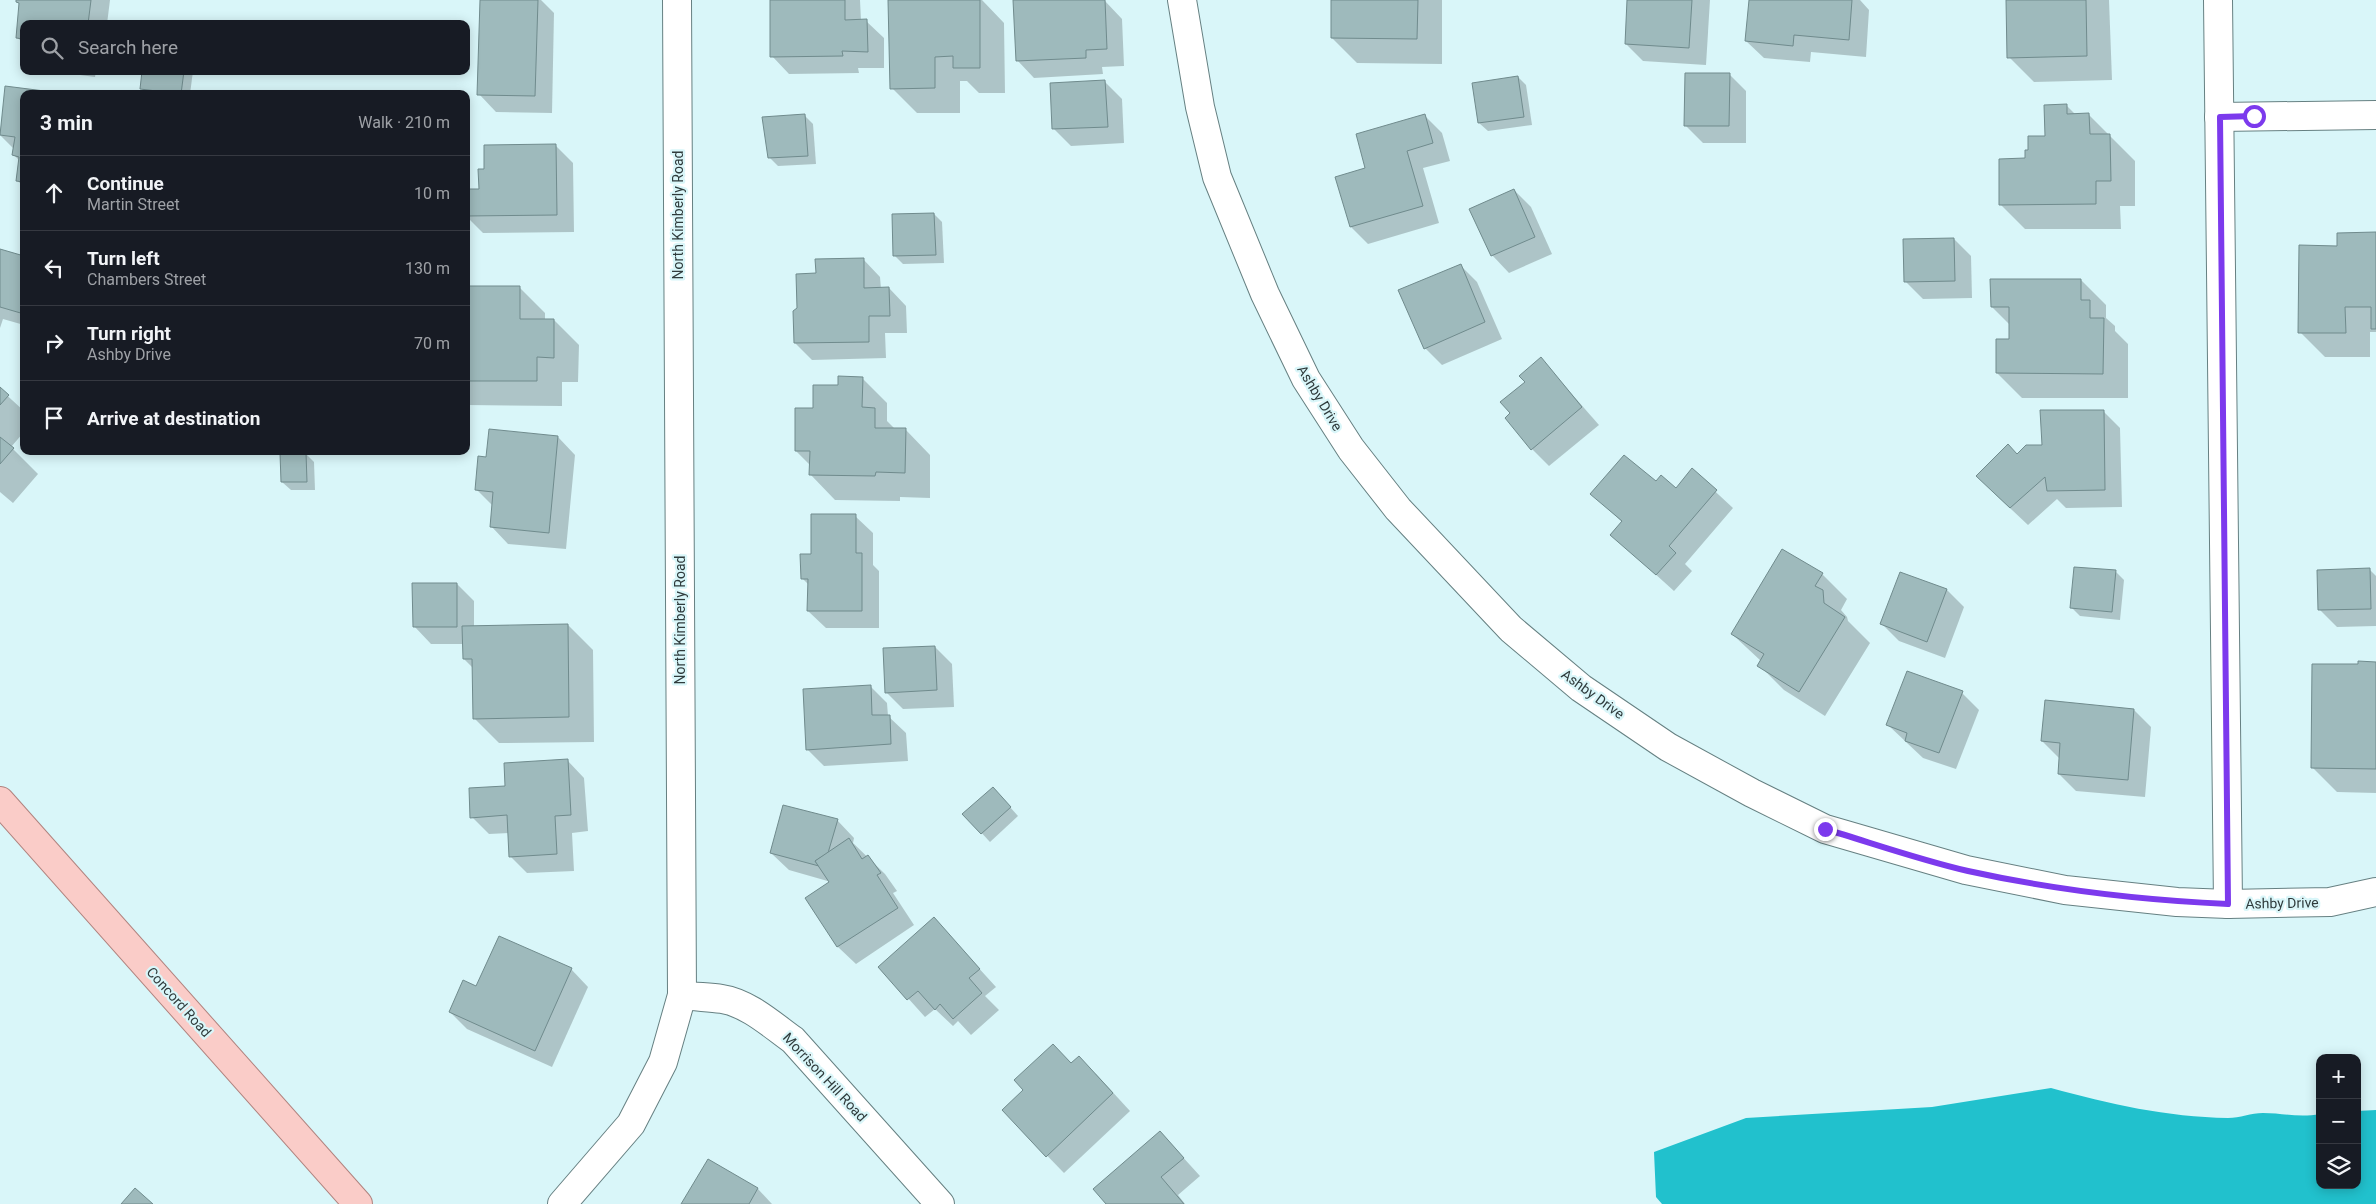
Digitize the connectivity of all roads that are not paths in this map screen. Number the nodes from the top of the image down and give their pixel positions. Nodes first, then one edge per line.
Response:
1 (677, 0) edge
2 (1182, 0) edge
3 (2218, 0) edge
4 (2376, 115) edge
5 (2220, 117) junction
6 (0, 801) edge
7 (2376, 892) edge
8 (2228, 904) junction
9 (682, 995) junction
10 (358, 1204) edge
11 (562, 1204) edge
12 (940, 1204) edge

1 - 9 street, North Kimberly Road
2 - 8 street, Ashby Drive
3 - 5 street
4 - 5 street
5 - 8 street
6 - 10 main road, Concord Road
7 - 8 street, Ashby Drive
9 - 11 street, North Kimberly Road
9 - 12 street, Morrison Hill Road

